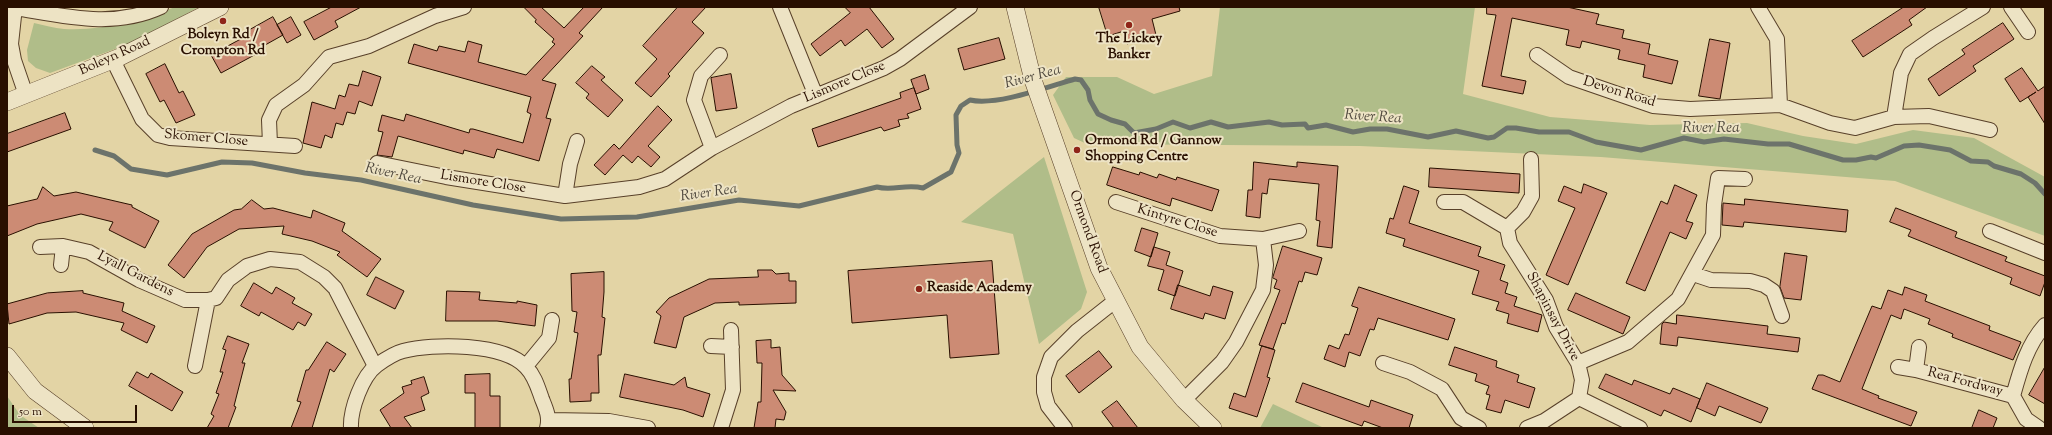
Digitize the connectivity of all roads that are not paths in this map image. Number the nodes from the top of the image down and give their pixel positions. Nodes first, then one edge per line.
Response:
1 (15, 7) edge
2 (161, 7) edge
3 (220, 7) edge
4 (464, 7) edge
5 (780, 7) edge
6 (970, 7) edge
7 (1015, 7) edge
8 (1758, 7) edge
9 (1983, 7) edge
10 (2011, 7) edge
11 (2028, 32) dead end
12 (9, 45) edge
13 (720, 55) dead end
14 (1537, 56) dead end
15 (113, 60) junction
16 (26, 95) junction
17 (816, 96) junction
18 (7, 102) edge
19 (1780, 105) junction
20 (1894, 117) junction
21 (1990, 130) dead end
22 (577, 141) dead end
23 (270, 144) junction
24 (295, 146) dead end
25 (712, 148) junction
26 (1531, 159) dead end
27 (377, 163) dead end
28 (1746, 179) dead end
29 (565, 196) junction
30 (1116, 202) dead end
31 (1444, 202) dead end
32 (1507, 228) junction
33 (1299, 231) dead end
34 (1990, 231) dead end
35 (1263, 238) junction
36 (40, 246) dead end
37 (63, 246) junction
38 (2045, 253) edge
39 (61, 265) dead end
40 (1693, 274) junction
41 (208, 300) junction
42 (1114, 301) junction
43 (1782, 316) dead end
44 (552, 320) dead end
45 (2045, 325) edge
46 (731, 330) dead end
47 (710, 346) dead end
48 (732, 347) junction
49 (1919, 347) dead end
50 (7, 356) edge
51 (1383, 363) dead end
52 (1578, 363) junction
53 (195, 366) dead end
54 (375, 366) junction
55 (526, 366) junction
56 (1898, 367) dead end
57 (1916, 370) junction
58 (2014, 396) junction
59 (1579, 398) junction
60 (1184, 400) junction
61 (548, 424) edge
62 (85, 428) edge
63 (351, 428) edge
64 (648, 428) edge
65 (721, 428) edge
66 (1065, 428) edge
67 (1213, 428) edge
68 (1479, 428) edge
69 (1527, 428) edge
70 (1640, 428) edge
71 (2038, 428) edge

1 - 2 street
1 - 12 street
3 - 15 street, Boleyn Road
4 - 23 street, Skomer Close
5 - 17 street
6 - 17 street, Lismore Close
7 - 42 street, Ormond Road
8 - 19 street
9 - 20 street
10 - 11 street
12 - 16 street
13 - 25 street
14 - 19 street, Devon Road
15 - 16 street, Boleyn Road
15 - 23 street, Skomer Close
16 - 18 street, Boleyn Road
17 - 25 street, Lismore Close
19 - 20 street, Devon Road
20 - 21 street, Devon Road
22 - 29 street
23 - 24 street, Skomer Close
25 - 29 street, Lismore Close
26 - 32 street
27 - 29 street, Lismore Close
28 - 40 street
30 - 35 street, Kintyre Close
31 - 32 street
32 - 52 street, Shapinsay Drive
33 - 35 street, Kintyre Close
34 - 38 street
35 - 60 street
36 - 37 street, Lyall Gardens
37 - 39 street
37 - 41 street, Lyall Gardens
40 - 43 street
40 - 52 street
41 - 53 street
41 - 54 street
42 - 60 street, Ormond Road
42 - 66 street
44 - 55 street
45 - 58 street, Rea Fordway
46 - 48 street
47 - 48 street
48 - 65 street
49 - 57 street, Rea Fordway
50 - 62 street
51 - 68 street
52 - 59 street, Shapinsay Drive
54 - 55 street
54 - 63 street
55 - 61 street
56 - 57 street, Rea Fordway
57 - 58 street, Rea Fordway
58 - 71 street, Rea Fordway
59 - 69 street
59 - 70 street
60 - 67 street, Ormond Road
61 - 64 street

